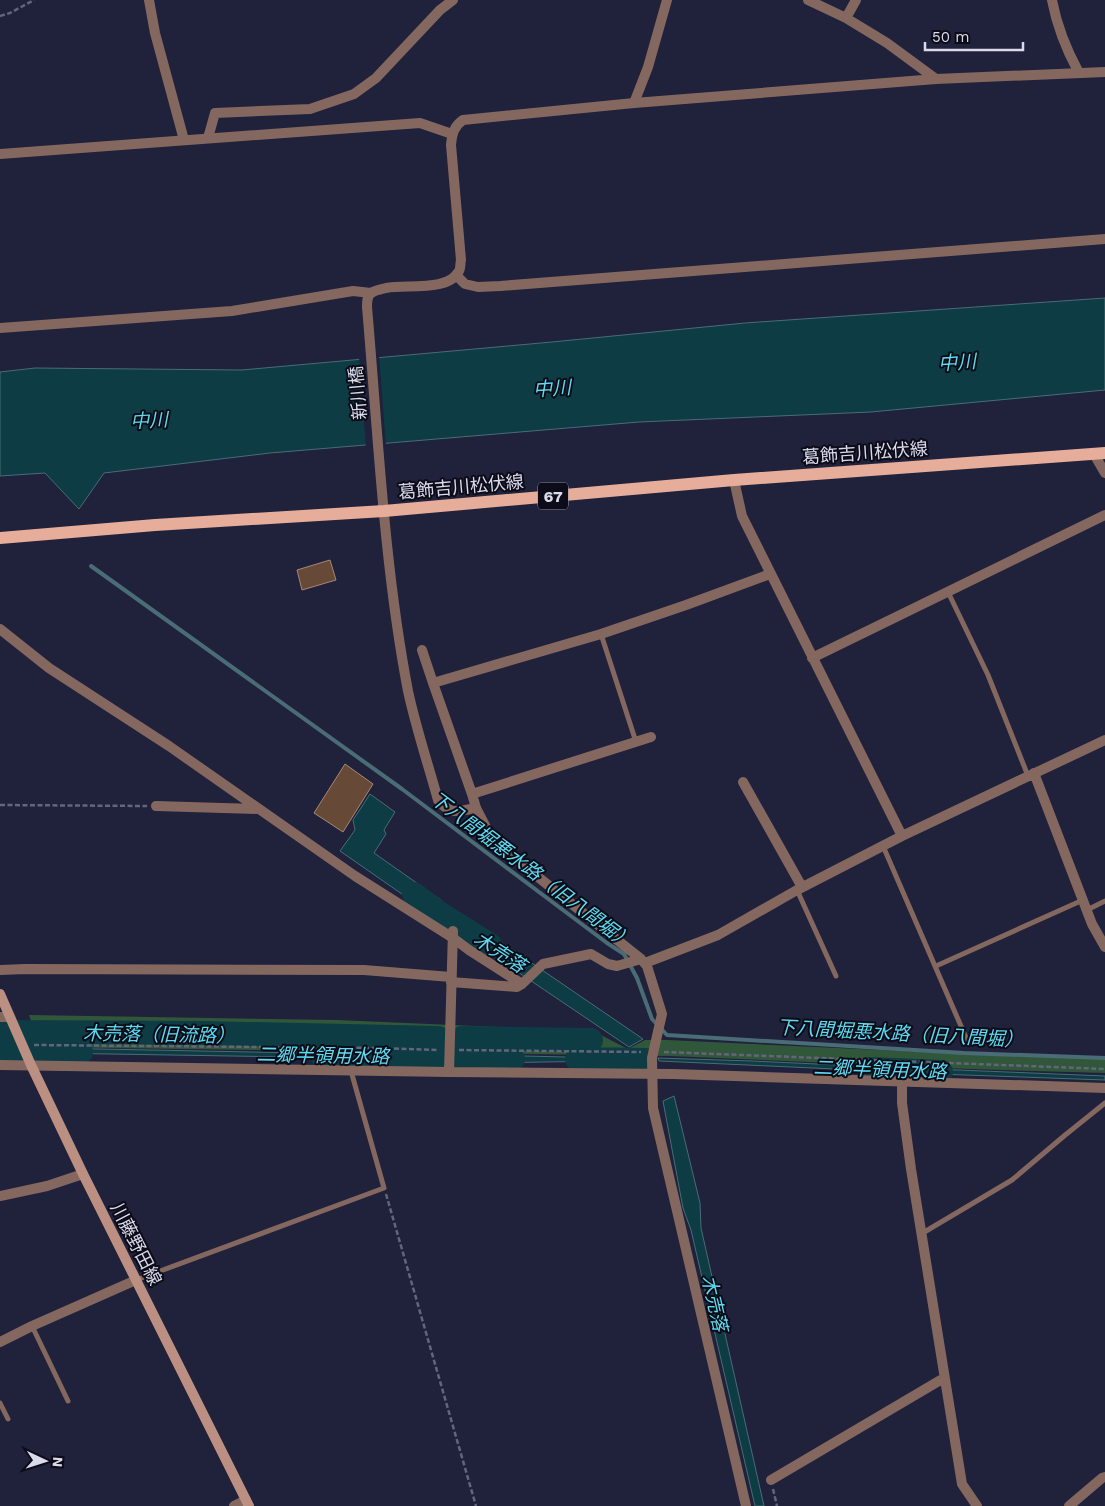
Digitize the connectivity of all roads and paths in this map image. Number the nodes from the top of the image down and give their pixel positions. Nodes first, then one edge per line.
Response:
1 (34, 0) edge
2 (149, 0) edge
3 (453, 0) edge
4 (667, 0) edge
5 (808, 0) edge
6 (856, 0) edge
7 (1052, 0) edge
8 (441, 5) edge
9 (0, 16) edge
10 (846, 18) junction
11 (1105, 72) edge
12 (1079, 73) junction
13 (936, 79) junction
14 (634, 103) junction
15 (452, 134) junction
16 (208, 138) junction
17 (184, 140) junction
18 (0, 154) edge
19 (1105, 239) edge
20 (456, 276) junction
21 (371, 293) junction
22 (0, 328) edge
23 (1100, 453) edge
24 (1105, 473) edge
25 (734, 480) junction
26 (384, 511) junction
27 (1105, 515) edge
28 (0, 538) edge
29 (770, 574) junction
30 (948, 592) junction
31 (0, 629) edge
32 (601, 634) junction
33 (422, 650) dead end
34 (812, 658) junction
35 (432, 683) junction
36 (651, 737) dead end
37 (1105, 740) edge
38 (636, 742) junction
39 (1031, 775) junction
40 (744, 782) dead end
41 (472, 794) junction
42 (0, 804) edge
43 (156, 806) joint
44 (476, 808) junction
45 (260, 809) junction
46 (902, 836) junction
47 (883, 845) junction
48 (800, 889) junction
49 (1105, 901) edge
50 (1085, 905) junction
51 (453, 934) junction
52 (1105, 947) edge
53 (643, 961) junction
54 (936, 966) junction
55 (0, 970) edge
56 (836, 976) dead end
57 (451, 980) junction
58 (522, 984) junction
59 (0, 994) edge
60 (7, 1018) edge
61 (967, 1040) dead end
62 (32, 1045) dead end
63 (450, 1052) junction
64 (29, 1061) junction
65 (652, 1062) junction
66 (0, 1065) edge
67 (1105, 1069) edge
68 (351, 1071) junction
69 (449, 1072) junction
70 (902, 1082) junction
71 (1105, 1088) edge
72 (1105, 1104) edge
73 (83, 1174) junction
74 (384, 1188) junction
75 (0, 1196) edge
76 (921, 1234) junction
77 (136, 1280) junction
78 (32, 1326) junction
79 (0, 1342) edge
80 (944, 1378) junction
81 (68, 1401) dead end
82 (0, 1403) edge
83 (8, 1419) dead end
84 (1105, 1477) edge
85 (771, 1480) joint
86 (247, 1503) edge
87 (234, 1506) edge
88 (476, 1506) edge
89 (746, 1506) edge
90 (777, 1506) edge
91 (977, 1506) edge
92 (1069, 1506) edge

1 - 9 path
2 - 17 street
3 - 8 street
4 - 14 street
5 - 10 street
6 - 10 street
7 - 12 street
8 - 16 street
10 - 13 street
11 - 12 street
12 - 13 street
13 - 14 street
14 - 15 street
15 - 16 street
15 - 20 street
16 - 17 street
17 - 18 street
19 - 20 street
20 - 21 street
21 - 22 street
21 - 26 street, 新川橋
23 - 24 street
23 - 25 main road, 葛飾吉川松伏線 / 67
25 - 26 main road, 葛飾吉川松伏線 / 67
25 - 29 street
26 - 28 main road, 葛飾吉川松伏線 / 67
26 - 44 street, 新川橋
27 - 30 street
29 - 32 street
29 - 34 street
30 - 34 street
30 - 39 lane
31 - 45 street
32 - 35 street
32 - 38 lane
33 - 35 street
34 - 46 street
35 - 41 street
36 - 38 street
37 - 39 street
38 - 41 street
39 - 46 street
39 - 50 street
40 - 48 street
41 - 44 street
42 - 43 path
43 - 45 street
44 - 53 street
45 - 51 street
46 - 47 street
47 - 48 street
47 - 54 lane
48 - 53 street
48 - 56 lane
49 - 50 lane
50 - 52 street
50 - 54 lane
51 - 57 street
51 - 58 street
53 - 58 street
53 - 65 street
54 - 61 lane
55 - 57 street
57 - 58 street
57 - 63 street
59 - 60 main road, 川藤野田線
60 - 64 main road, 川藤野田線
62 - 63 path
63 - 65 path
63 - 69 street
64 - 66 street
64 - 68 street
64 - 73 main road, 川藤野田線
65 - 67 path
65 - 69 street
65 - 70 street
65 - 89 street
68 - 69 street
68 - 74 lane
70 - 71 street
70 - 76 street
72 - 76 lane
73 - 75 street
73 - 77 main road, 川藤野田線
74 - 77 lane
74 - 88 path
76 - 80 street
77 - 78 street
77 - 86 main road, 川藤野田線
78 - 79 street
78 - 81 lane
80 - 85 street
80 - 91 street
82 - 83 lane
84 - 92 street
85 - 90 path
86 - 87 street

